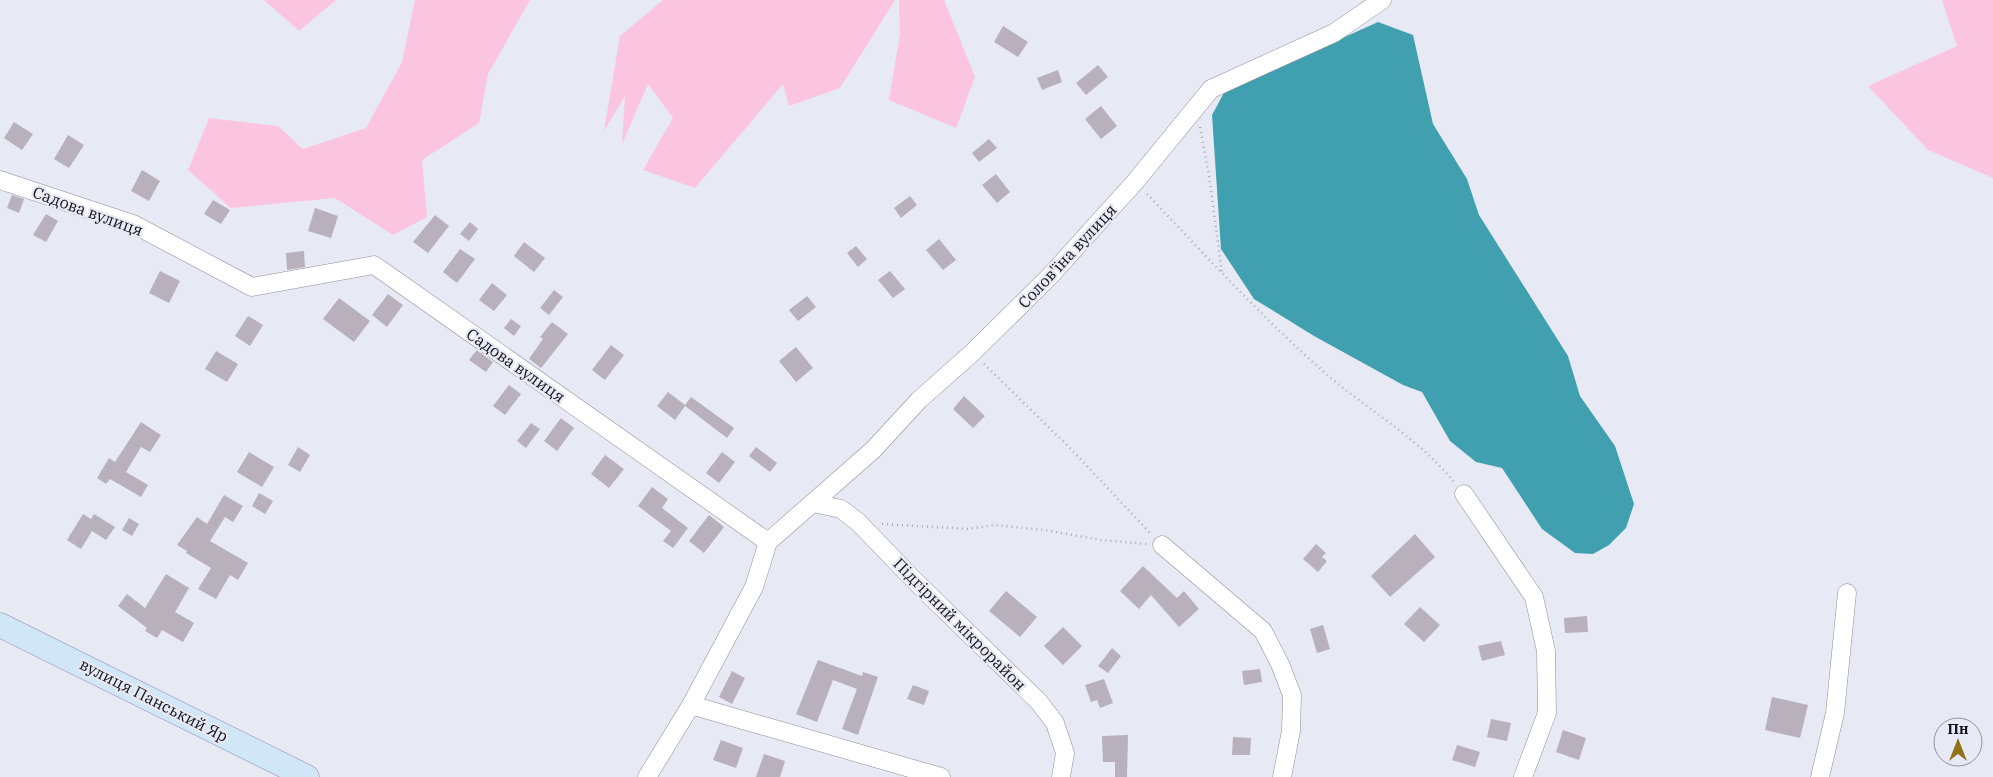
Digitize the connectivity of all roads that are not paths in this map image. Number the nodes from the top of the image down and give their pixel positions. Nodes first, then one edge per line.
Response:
1 (1382, 0) edge
2 (0, 180) edge
3 (1464, 494) road end
4 (813, 502) junction
5 (768, 542) junction
6 (1162, 545) road end
7 (1847, 593) dead end
8 (0, 625) edge
9 (691, 705) junction
10 (307, 777) edge
11 (647, 777) edge
12 (941, 777) edge
13 (1061, 777) edge
14 (1282, 777) edge
15 (1523, 777) edge
16 (1820, 777) edge

1 - 4 street, Солов'їна вулиця
2 - 5 street, Садова вулиця
3 - 15 street
4 - 5 street, Солов'їна вулиця
4 - 13 street, Підгірний мікрорайон
5 - 9 street
6 - 14 street
7 - 16 street
8 - 10 street, вулиця Панський Яр
9 - 11 street
9 - 12 street

